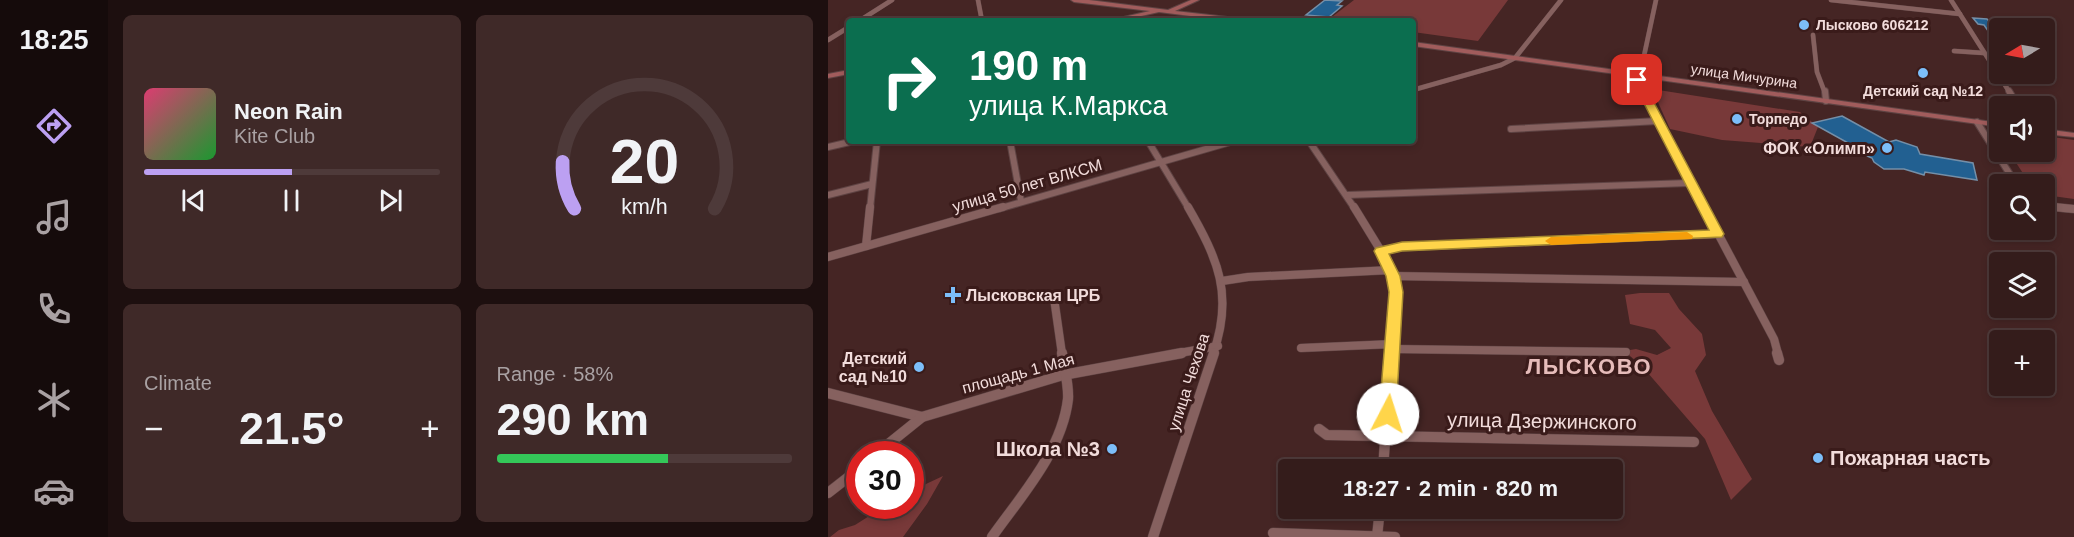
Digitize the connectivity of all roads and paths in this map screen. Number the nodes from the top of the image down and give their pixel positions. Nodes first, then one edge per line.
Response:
1 (892, 0) edge
2 (978, 0) edge
3 (1074, 0) edge
4 (1196, 0) edge
5 (1561, 0) edge
6 (1656, 0) edge
7 (1831, 0) edge
8 (1951, 0) edge
9 (1147, 8) junction
10 (1169, 10) junction
11 (1960, 14) junction
12 (1140, 15) junction
13 (864, 18) edge
14 (981, 18) edge
15 (1124, 18) edge
16 (1224, 18) edge
17 (846, 29) edge
18 (1813, 34) dead end
19 (828, 40) edge
20 (1416, 44) edge
21 (1954, 51) dead end
22 (1984, 53) junction
23 (1515, 58) junction
24 (846, 73) edge
25 (1639, 75) junction
26 (828, 76) edge
27 (1416, 89) edge
28 (2012, 96) edge
29 (1826, 101) junction
30 (1658, 121) junction
31 (1977, 122) junction
32 (1989, 124) edge
33 (1511, 129) dead end
34 (2055, 132) edge
35 (2074, 135) edge
36 (846, 143) edge
37 (877, 144) edge
38 (1011, 144) edge
39 (1150, 144) edge
40 (1223, 144) edge
41 (1311, 144) edge
42 (828, 147) edge
43 (1160, 162) junction
44 (2010, 174) edge
45 (1689, 183) junction
46 (872, 184) junction
47 (828, 195) edge
48 (1347, 195) junction
49 (1022, 201) junction
50 (2055, 207) edge
51 (2074, 209) edge
52 (1717, 234) junction
53 (867, 246) junction
54 (1381, 251) junction
55 (828, 257) edge
56 (1392, 273) junction
57 (1222, 281) junction
58 (1744, 282) junction
59 (1054, 298) dead end
60 (1218, 346) junction
61 (1393, 347) junction
62 (1301, 348) dead end
63 (1626, 352) dead end
64 (1779, 360) dead end
65 (1063, 375) junction
66 (828, 393) edge
67 (922, 417) junction
68 (1319, 429) dead end
69 (1386, 435) junction
70 (892, 441) edge
71 (1694, 442) dead end
72 (1384, 459) edge
73 (846, 479) edge
74 (828, 493) edge
75 (1379, 519) edge
76 (1273, 533) dead end
77 (992, 537) edge
78 (1153, 537) edge
79 (1377, 537) edge
80 (1395, 537) edge

1 - 13 street
2 - 14 street
3 - 9 main road
4 - 10 main road
5 - 23 street
6 - 25 street
7 - 11 street
8 - 11 street
9 - 10 main road
9 - 12 main road
10 - 12 main road
10 - 16 main road
11 - 22 street
12 - 15 main road
17 - 19 street
18 - 29 street
20 - 23 main road, улица Мичурина
21 - 22 street
22 - 28 street
23 - 25 main road, улица Мичурина
23 - 27 street
24 - 26 main road
25 - 29 main road, улица Мичурина
25 - 30 street
29 - 31 main road, улица Мичурина
30 - 33 street
30 - 45 street
31 - 32 main road, улица Мичурина
31 - 44 street
34 - 35 main road
36 - 42 street
37 - 46 street
38 - 49 street
39 - 43 street, улица Чехова
40 - 43 street, улица 50 лет ВЛКСМ
41 - 48 street
43 - 49 street, улица 50 лет ВЛКСМ
43 - 57 street, улица Чехова
45 - 48 street
45 - 52 street
46 - 47 street
46 - 53 street
48 - 54 street
49 - 53 street, улица 50 лет ВЛКСМ
50 - 51 street
52 - 54 street
52 - 58 street
53 - 55 street, улица 50 лет ВЛКСМ
54 - 56 street
56 - 57 street
56 - 58 street
56 - 61 street
57 - 60 street, улица Чехова
58 - 64 street
59 - 65 street
60 - 65 street, площадь 1 Мая
60 - 78 street, улица Чехова
61 - 62 street
61 - 63 street
61 - 69 street
65 - 67 street, площадь 1 Мая
65 - 77 street
66 - 67 street
67 - 70 street
68 - 69 street, улица Дзержинского
69 - 71 street, улица Дзержинского
69 - 72 street
73 - 74 street
75 - 79 street
76 - 79 street
79 - 80 street

